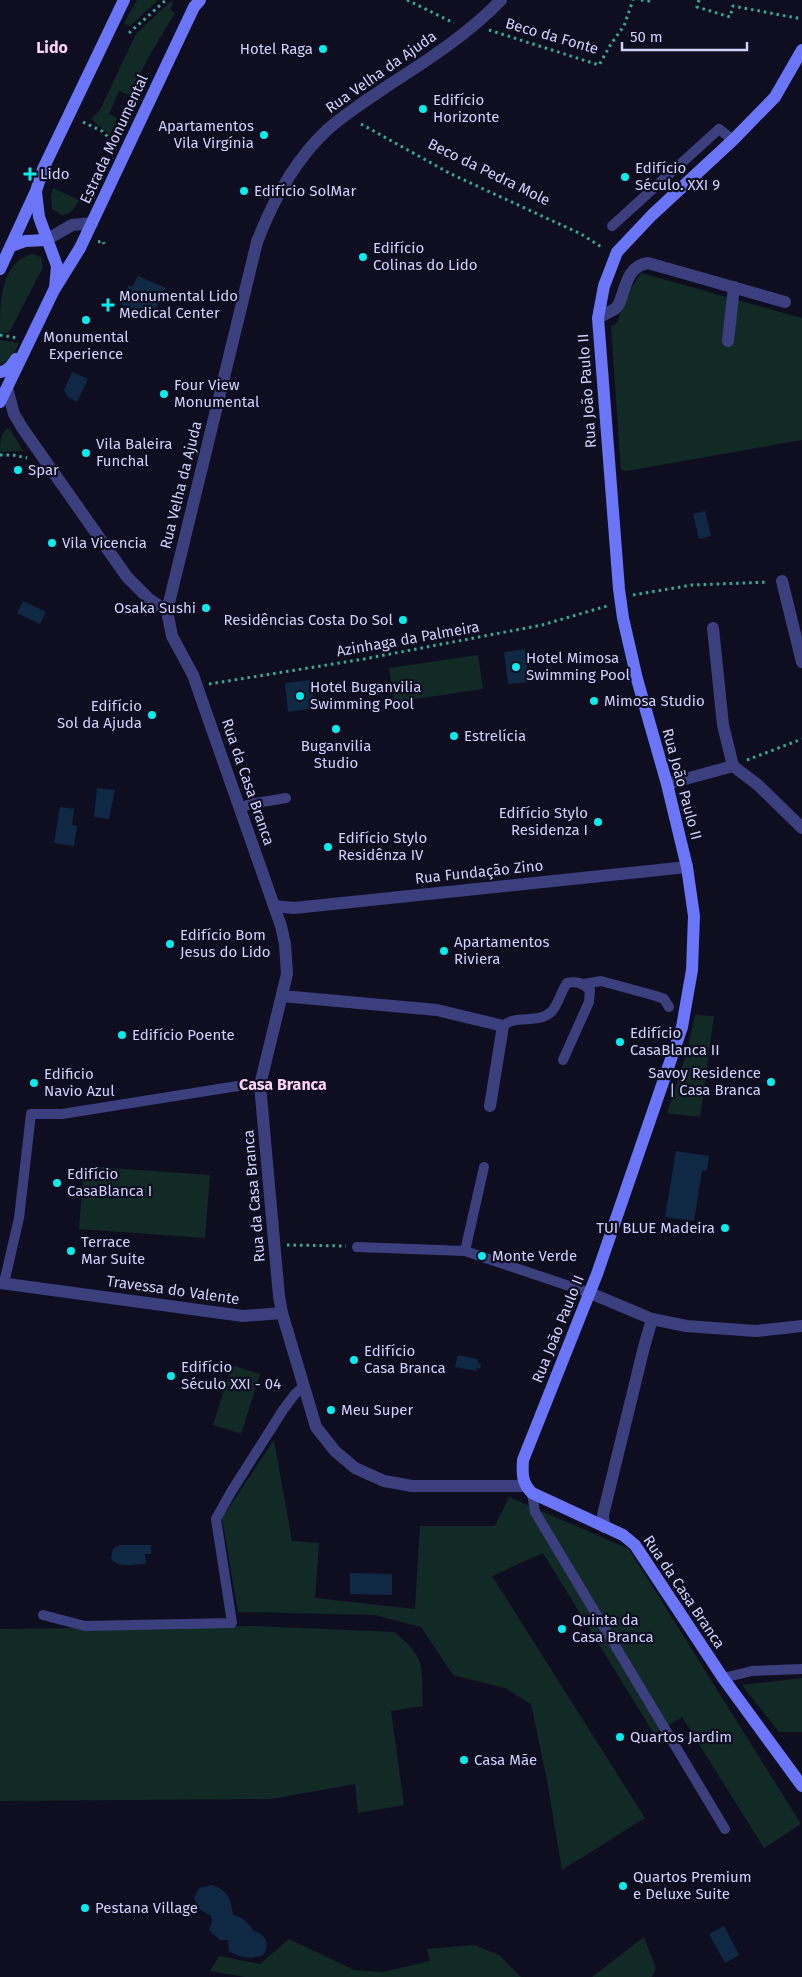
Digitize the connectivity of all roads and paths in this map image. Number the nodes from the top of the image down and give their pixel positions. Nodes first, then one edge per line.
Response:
1 (124, 0) edge
2 (166, 0) edge
3 (200, 0) edge
4 (407, 0) edge
5 (501, 0) edge
6 (633, 0) edge
7 (641, 0) edge
8 (652, 0) edge
9 (699, 0) edge
10 (802, 19) edge
11 (459, 26) dead end
12 (486, 29) dead end
13 (129, 33) dead end
14 (802, 50) edge
15 (83, 122) dead end
16 (361, 124) dead end
17 (733, 140) junction
18 (112, 141) dead end
19 (36, 191) junction
20 (92, 222) junction
21 (612, 226) dead end
22 (46, 240) junction
23 (100, 241) dead end
24 (104, 244) dead end
25 (11, 246) junction
26 (603, 248) dead end
27 (0, 269) edge
28 (734, 287) junction
29 (54, 290) junction
30 (785, 302) dead end
31 (598, 318) junction
32 (34, 332) junction
33 (0, 335) edge
34 (20, 339) dead end
35 (728, 341) dead end
36 (0, 372) edge
37 (7, 388) junction
38 (0, 402) edge
39 (0, 455) edge
40 (30, 459) dead end
41 (782, 580) joint
42 (630, 596) dead end
43 (610, 605) dead end
44 (167, 611) junction
45 (713, 628) dead end
46 (802, 662) edge
47 (208, 684) dead end
48 (802, 738) edge
49 (733, 766) junction
50 (667, 784) junction
51 (286, 798) dead end
52 (240, 808) junction
53 (802, 828) edge
54 (687, 867) junction
55 (274, 906) junction
56 (584, 984) junction
57 (282, 996) junction
58 (670, 1007) dead end
59 (503, 1026) junction
60 (563, 1060) dead end
61 (260, 1084) junction
62 (490, 1106) dead end
63 (484, 1167) dead end
64 (284, 1245) dead end
65 (357, 1247) joint
66 (465, 1251) junction
67 (2, 1283) edge
68 (590, 1293) junction
69 (282, 1313) junction
70 (652, 1319) junction
71 (802, 1326) edge
72 (304, 1386) junction
73 (528, 1490) junction
74 (604, 1527) junction
75 (43, 1615) dead end
76 (802, 1669) edge
77 (723, 1678) junction
78 (802, 1786) edge
79 (725, 1829) dead end

1 - 19 street
2 - 13 path
3 - 20 street, Estrada Monumental
4 - 11 path
5 - 44 street, Rua Velha da Ajuda
6 - 12 path, Beco da Fonte
7 - 8 path
9 - 10 path
14 - 17 street, Rua João Paulo II
15 - 18 path
16 - 26 path, Beco da Pedra Mole
17 - 21 lane
17 - 31 street, Rua João Paulo II
19 - 22 street, Estrada Monumental
19 - 25 street
20 - 22 street
20 - 29 street, Estrada Monumental
22 - 25 street
22 - 29 street, Estrada Monumental
23 - 24 path
25 - 27 street
28 - 30 street
28 - 31 street
28 - 35 street
29 - 32 street, Estrada Monumental
31 - 50 street, Rua João Paulo II
32 - 36 street, Estrada Monumental
32 - 37 street, Estrada Monumental
33 - 34 path
37 - 38 street, Estrada Monumental
37 - 44 street
39 - 40 path
41 - 42 path
41 - 46 street
43 - 47 path, Azinhaga da Palmeira
44 - 52 street, Rua da Casa Branca
45 - 49 street
48 - 49 path
49 - 50 street
49 - 53 street
50 - 54 street, Rua João Paulo II
51 - 52 lane
52 - 55 street, Rua da Casa Branca
54 - 55 street, Rua Fundação Zino
54 - 68 street, Rua João Paulo II
55 - 57 street, Rua da Casa Branca
56 - 58 lane
56 - 59 lane
56 - 60 lane
57 - 59 street
57 - 61 street, Rua da Casa Branca
59 - 62 street
61 - 67 lane
61 - 69 street, Rua da Casa Branca
63 - 66 lane
64 - 65 path
65 - 66 lane
66 - 68 lane
67 - 69 street, Travessa do Valente
68 - 70 street
68 - 73 street, Rua João Paulo II
69 - 72 street, Rua da Casa Branca
70 - 71 street
70 - 74 street
72 - 73 street, Rua da Casa Branca
72 - 75 lane
73 - 74 street, Rua da Casa Branca
73 - 79 lane
74 - 77 street, Rua da Casa Branca
76 - 77 lane
77 - 78 street, Rua da Casa Branca

